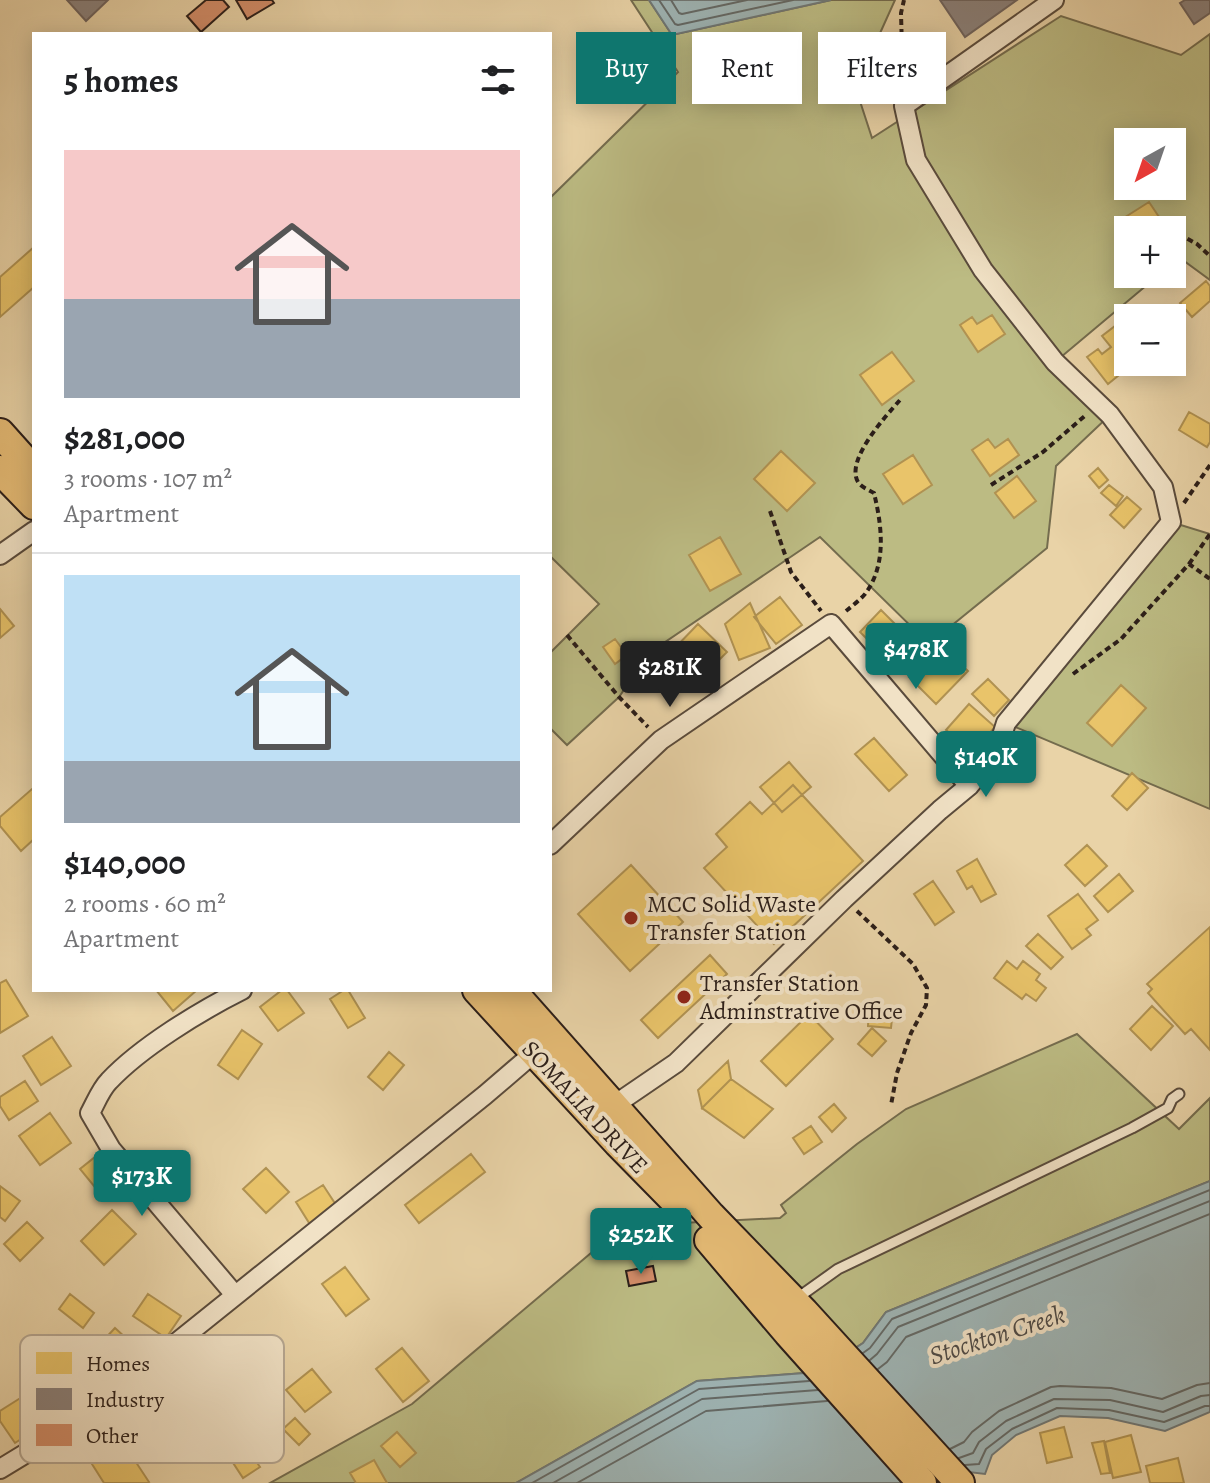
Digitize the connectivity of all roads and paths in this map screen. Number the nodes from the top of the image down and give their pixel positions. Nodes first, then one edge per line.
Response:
1 (904, 0) edge
2 (1054, 0) edge
3 (904, 106) junction
4 (1186, 238) edge
5 (1210, 256) edge
6 (900, 400) dead end
7 (1104, 410) junction
8 (0, 433) edge
9 (1210, 465) edge
10 (32, 469) edge
11 (0, 470) edge
12 (991, 485) dead end
13 (32, 503) edge
14 (770, 511) dead end
15 (1171, 522) junction
16 (32, 532) edge
17 (1210, 534) edge
18 (0, 555) edge
19 (1189, 564) junction
20 (1210, 579) edge
21 (831, 624) junction
22 (567, 635) dead end
23 (1070, 676) dead end
24 (661, 740) junction
25 (969, 786) junction
26 (552, 843) edge
27 (844, 899) junction
28 (238, 992) edge
29 (479, 992) edge
30 (513, 992) edge
31 (534, 1053) junction
32 (1179, 1094) dead end
33 (891, 1105) dead end
34 (613, 1106) junction
35 (235, 1295) junction
36 (795, 1315) junction
37 (185, 1335) edge
38 (20, 1457) edge
39 (0, 1469) edge
40 (922, 1483) edge
41 (960, 1483) edge

1 - 3 path
2 - 3 street
3 - 7 street
4 - 5 path
6 - 21 path
7 - 12 path
7 - 15 street
8 - 10 main road
9 - 15 path
11 - 13 main road
14 - 21 path
15 - 25 street
16 - 18 street
17 - 19 path
19 - 20 path
19 - 23 path
21 - 24 street
21 - 25 street
22 - 24 path
24 - 26 street
25 - 27 street
27 - 33 path
27 - 34 street
28 - 35 street
29 - 31 main road, SOMALIA DRIVE
30 - 34 main road, SOMALIA DRIVE
31 - 35 street
31 - 36 main road, SOMALIA DRIVE
32 - 36 lane
34 - 36 main road, SOMALIA DRIVE
35 - 37 street
36 - 40 main road
36 - 41 main road
38 - 39 street

